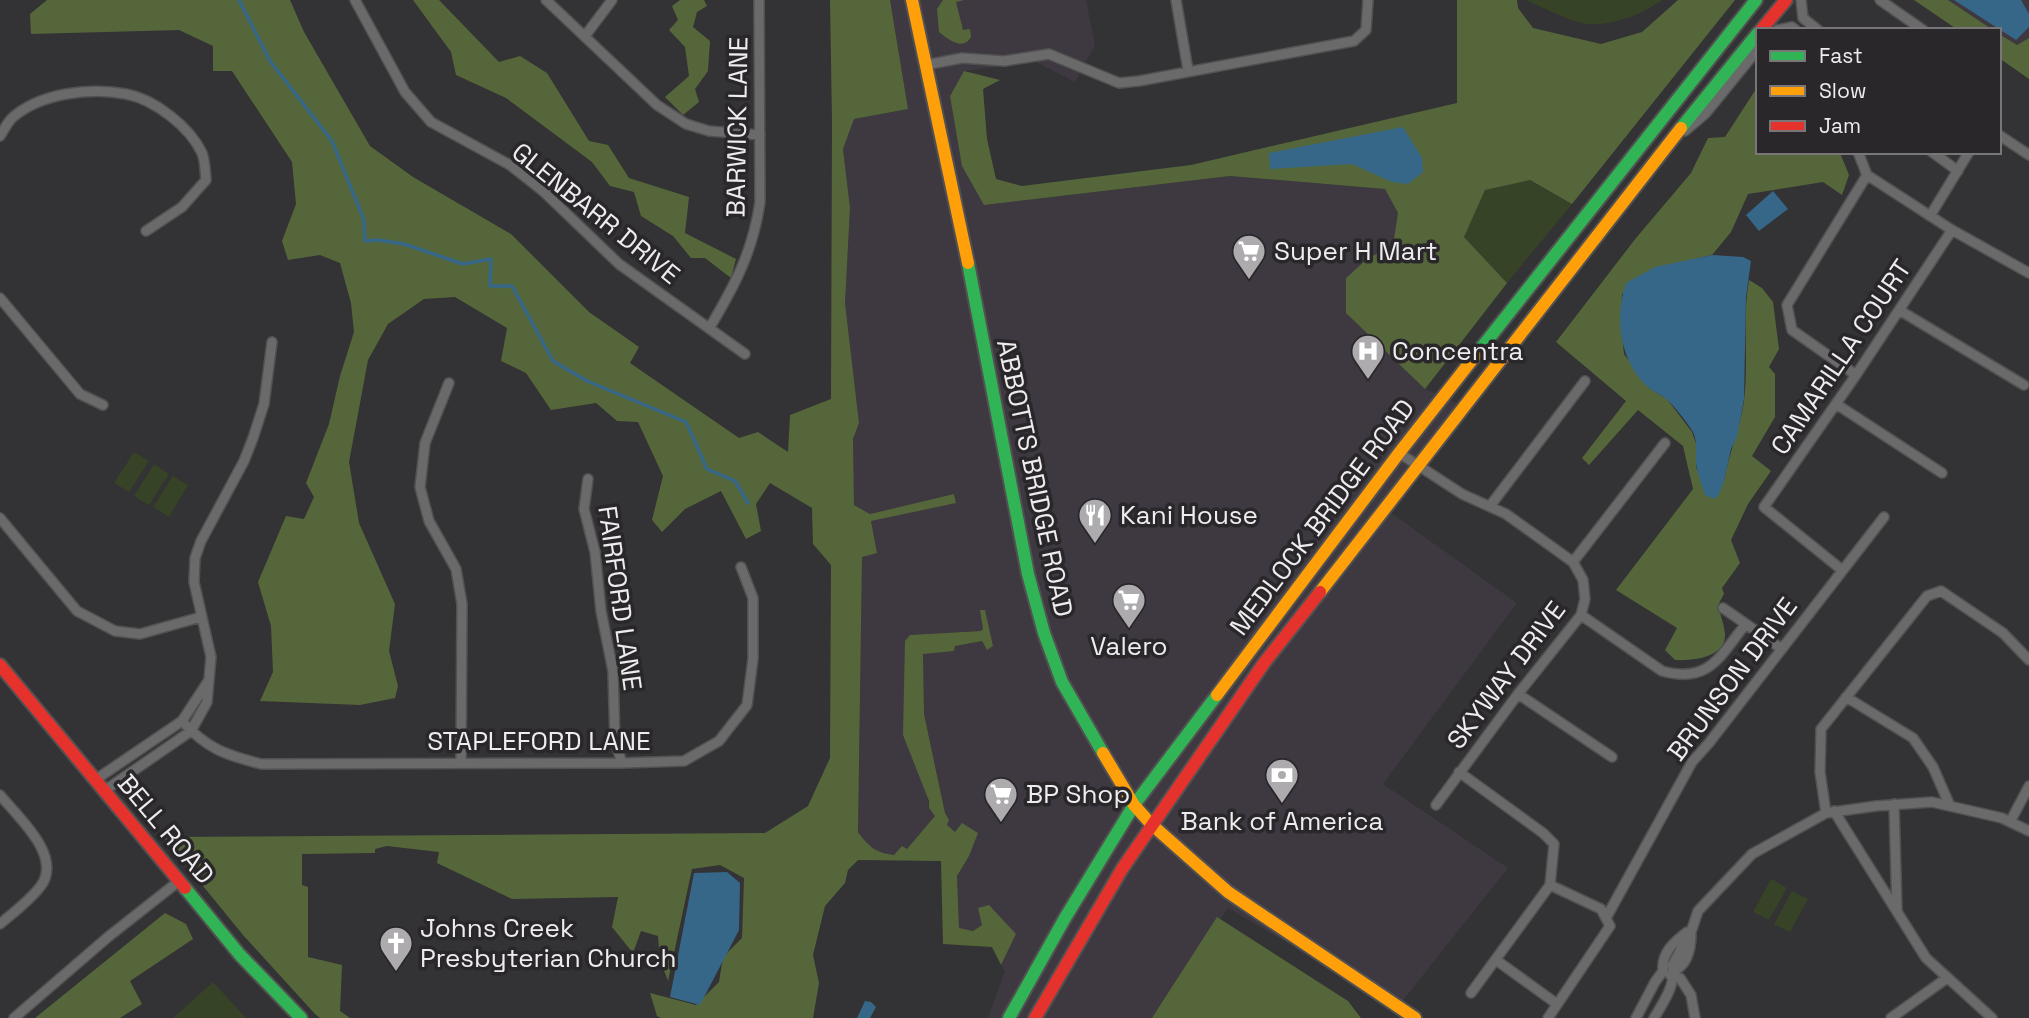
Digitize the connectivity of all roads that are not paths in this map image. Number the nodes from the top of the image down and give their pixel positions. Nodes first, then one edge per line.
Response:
1 (355, 0) edge
2 (545, 0) edge
3 (612, 0) edge
4 (759, 0) edge
5 (912, 0) edge
6 (1176, 0) edge
7 (1368, 0) edge
8 (1756, 0) edge
9 (1786, 0) edge
10 (1801, 0) edge
11 (1880, 0) edge
12 (1762, 28) edge
13 (1816, 28) edge
14 (1920, 28) edge
15 (1756, 35) edge
16 (585, 36) junction
17 (1756, 51) edge
18 (926, 65) junction
19 (1188, 70) junction
20 (0, 112) edge
21 (10, 119) junction
22 (760, 135) junction
23 (0, 136) edge
24 (2001, 136) edge
25 (1672, 139) junction
26 (1859, 154) edge
27 (1935, 154) edge
28 (1968, 154) edge
29 (2029, 155) edge
30 (1958, 171) junction
31 (1867, 175) junction
32 (1930, 216) junction
33 (1952, 230) junction
34 (146, 231) dead end
35 (2029, 273) edge
36 (0, 298) edge
37 (1899, 310) junction
38 (710, 327) junction
39 (272, 342) dead end
40 (745, 354) dead end
41 (1856, 375) junction
42 (1585, 381) dead end
43 (449, 383) dead end
44 (2024, 385) dead end
45 (1836, 404) junction
46 (103, 405) dead end
47 (1664, 443) dead end
48 (1399, 453) junction
49 (1418, 465) junction
50 (1942, 473) dead end
51 (588, 479) dead end
52 (1490, 506) junction
53 (1884, 517) dead end
54 (0, 518) edge
55 (1573, 562) junction
56 (741, 567) dead end
57 (1842, 570) junction
58 (1723, 608) dead end
59 (1581, 615) junction
60 (201, 617) junction
61 (1745, 625) junction
62 (1782, 649) junction
63 (2029, 660) edge
64 (0, 666) edge
65 (209, 679) junction
66 (1518, 694) junction
67 (1846, 697) junction
68 (182, 721) junction
69 (191, 731) junction
70 (140, 749) junction
71 (1612, 757) dead end
72 (148, 761) junction
73 (461, 763) junction
74 (622, 763) junction
75 (1459, 772) junction
76 (100, 785) junction
77 (2029, 786) edge
78 (0, 795) edge
79 (1895, 804) junction
80 (1134, 805) junction
81 (1436, 805) dead end
82 (1950, 806) junction
83 (1830, 812) junction
84 (2010, 822) junction
85 (1151, 824) junction
86 (2029, 831) edge
87 (178, 881) junction
88 (1550, 885) junction
89 (1897, 912) junction
90 (1606, 918) junction
91 (0, 924) edge
92 (1692, 929) junction
93 (1496, 960) junction
94 (1670, 973) junction
95 (1947, 978) junction
96 (1471, 993) dead end
97 (1557, 1004) junction
98 (1643, 1005) junction
99 (1656, 1015) edge
100 (14, 1018) edge
101 (302, 1018) edge
102 (1009, 1018) edge
103 (1035, 1018) edge
104 (1415, 1018) edge
105 (1548, 1018) edge
106 (1636, 1018) edge
107 (1695, 1018) edge
108 (1891, 1018) edge
109 (1992, 1018) edge

1 - 38 street, GLENBARR DRIVE
2 - 16 street
3 - 16 street
4 - 22 street, BARWICK LANE
5 - 18 main road, ABBOTTS BRIDGE ROAD
6 - 19 street
7 - 19 street
8 - 48 main road, MEDLOCK BRIDGE ROAD
9 - 12 main road, MEDLOCK BRIDGE ROAD
10 - 13 street
11 - 14 street
15 - 25 main road, MEDLOCK BRIDGE ROAD
16 - 22 street
17 - 25 street, MEDLOCK BRIDGE ROAD
18 - 19 street
18 - 80 main road, ABBOTTS BRIDGE ROAD
20 - 21 street
21 - 23 street
21 - 34 street
22 - 38 street, BARWICK LANE
24 - 29 street
25 - 49 main road, MEDLOCK BRIDGE ROAD
26 - 31 street
27 - 30 street
28 - 30 street
30 - 32 street
31 - 32 street
31 - 41 street
32 - 33 street
33 - 35 street
33 - 37 street, CAMARILLA COURT
36 - 46 street
37 - 41 street, CAMARILLA COURT
37 - 44 street
38 - 40 street, GLENBARR DRIVE
39 - 60 street
41 - 45 street, CAMARILLA COURT
42 - 52 street
43 - 73 street
45 - 50 street
45 - 57 street, CAMARILLA COURT
47 - 55 street
48 - 49 street
48 - 80 main road, MEDLOCK BRIDGE ROAD
49 - 52 street
49 - 85 main road, MEDLOCK BRIDGE ROAD
51 - 74 street, FAIRFORD LANE
52 - 55 street
53 - 57 street, BRUNSON DRIVE
54 - 60 street
55 - 59 street, SKYWAY DRIVE
56 - 74 street, STAPLEFORD LANE
57 - 62 street, BRUNSON DRIVE
58 - 61 street
59 - 61 street
59 - 66 street, SKYWAY DRIVE
60 - 65 street
61 - 62 street
62 - 90 street, BRUNSON DRIVE
63 - 67 street
64 - 76 main road, BELL ROAD
65 - 68 street
65 - 69 street
66 - 71 street
66 - 75 street, SKYWAY DRIVE
67 - 82 street
67 - 83 street
68 - 69 street, STAPLEFORD LANE
68 - 70 street
69 - 72 street
69 - 73 street, STAPLEFORD LANE
70 - 72 street
70 - 76 street
72 - 76 street
73 - 74 street, STAPLEFORD LANE
75 - 81 street, SKYWAY DRIVE
75 - 88 street
76 - 87 main road, BELL ROAD
77 - 84 street
78 - 91 street
79 - 82 street
79 - 83 street
79 - 89 street
80 - 85 main road, ABBOTTS BRIDGE ROAD
80 - 102 main road, MEDLOCK BRIDGE ROAD
82 - 84 street
83 - 89 street
83 - 92 street
84 - 86 street
85 - 103 main road, MEDLOCK BRIDGE ROAD
85 - 104 main road, ABBOTTS BRIDGE ROAD
87 - 100 street
87 - 101 main road, BELL ROAD
88 - 90 street
88 - 93 street
89 - 95 street
90 - 97 street, BRUNSON DRIVE
92 - 94 street
92 - 94 street
93 - 96 street
93 - 97 street
94 - 98 street
94 - 99 street
94 - 107 street
95 - 108 street
95 - 109 street
97 - 105 street, BRUNSON DRIVE
98 - 99 street
98 - 106 street

